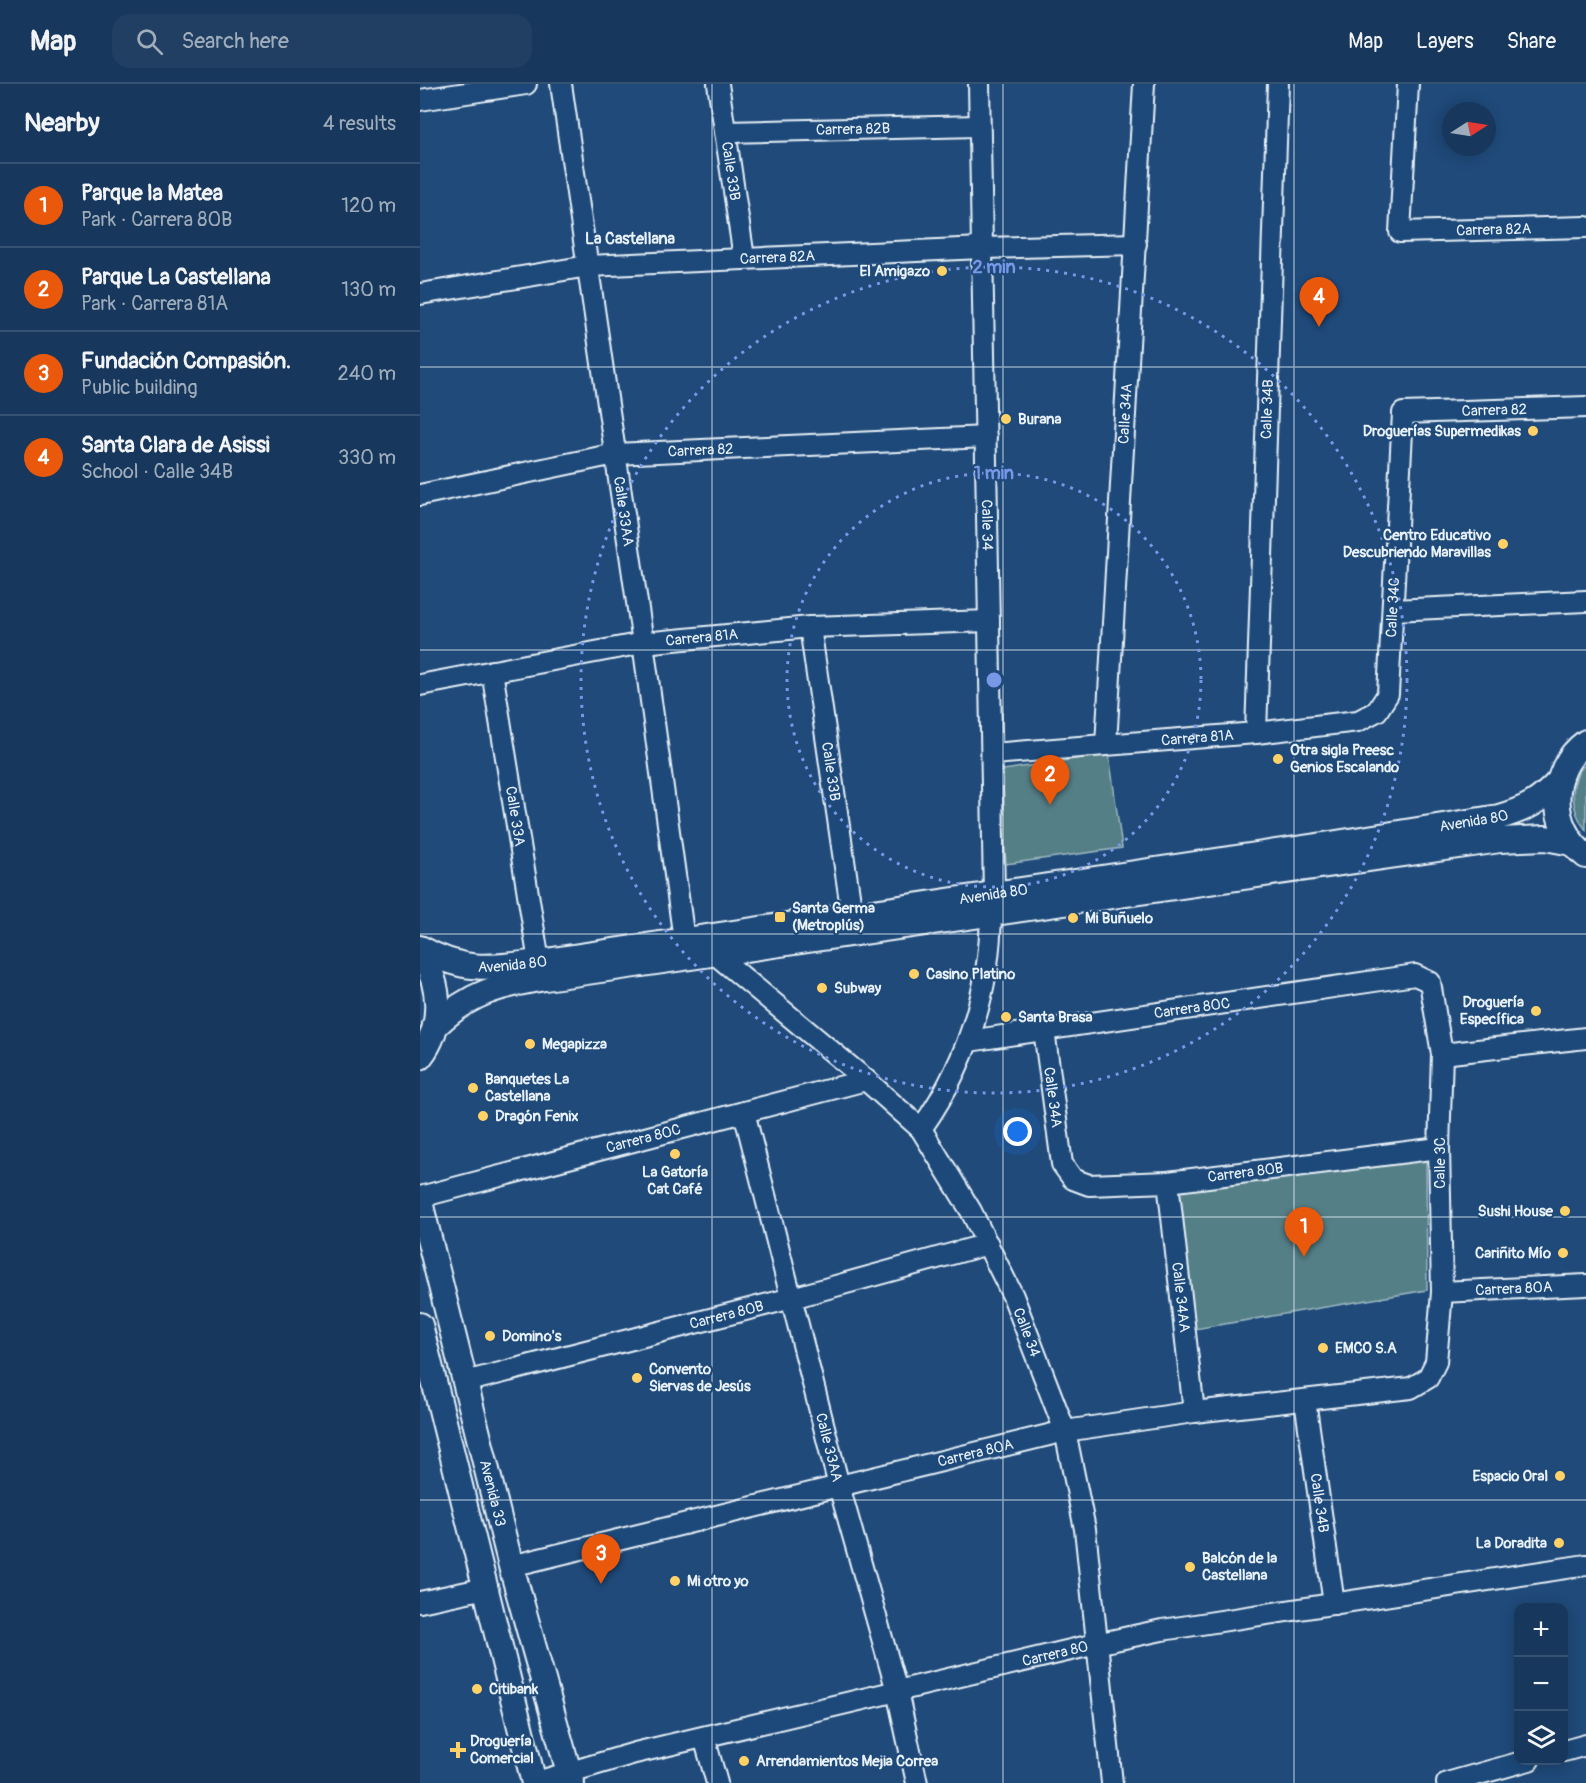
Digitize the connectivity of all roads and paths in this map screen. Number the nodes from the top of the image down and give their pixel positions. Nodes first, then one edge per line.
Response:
1 (526, 84) edge
2 (561, 84) edge
3 (718, 84) edge
4 (979, 84) edge
5 (1144, 84) edge
6 (1278, 84) edge
7 (1408, 84) edge
8 (420, 100) edge
9 (979, 126) junction
10 (726, 132) junction
11 (1586, 227) edge
12 (1136, 244) junction
13 (982, 248) junction
14 (744, 258) junction
15 (588, 266) junction
16 (420, 294) edge
17 (1586, 407) edge
18 (1403, 413) joint
19 (986, 437) junction
20 (615, 454) junction
21 (420, 495) edge
22 (1586, 601) edge
23 (1392, 610) junction
24 (989, 621) junction
25 (810, 627) junction
26 (644, 643) junction
27 (492, 671) junction
28 (420, 685) edge
29 (1388, 694) joint
30 (1256, 734) junction
31 (1586, 742) edge
32 (1106, 746) junction
33 (992, 754) junction
34 (1559, 781) junction
35 (1579, 849) edge
36 (993, 903) junction
37 (852, 915) junction
38 (684, 940) junction
39 (420, 948) edge
40 (420, 954) edge
41 (716, 954) junction
42 (539, 962) junction
43 (1415, 975) joint
44 (435, 1026) junction
45 (1044, 1030) junction
46 (1586, 1038) edge
47 (969, 1041) junction
48 (1443, 1054) junction
49 (420, 1057) edge
50 (866, 1080) junction
51 (744, 1112) junction
52 (921, 1129) junction
53 (1439, 1148) junction
54 (1062, 1164) joint
55 (1168, 1182) junction
56 (420, 1197) edge
57 (420, 1202) edge
58 (988, 1244) junction
59 (1586, 1285) edge
60 (1442, 1292) junction
61 (792, 1298) junction
62 (420, 1325) edge
63 (1437, 1362) joint
64 (465, 1382) junction
65 (428, 1393) edge
66 (1305, 1400) junction
67 (1194, 1412) junction
68 (1065, 1431) junction
69 (839, 1486) junction
70 (1586, 1565) edge
71 (511, 1566) junction
72 (486, 1588) junction
73 (420, 1602) edge
74 (1334, 1604) junction
75 (1096, 1644) junction
76 (897, 1691) junction
77 (704, 1737) junction
78 (1586, 1745) edge
79 (1568, 1750) edge
80 (1514, 1765) edge
81 (571, 1778) edge
82 (534, 1783) edge
83 (717, 1783) edge
84 (917, 1783) edge
85 (1112, 1783) edge
86 (1447, 1783) edge

1 - 8 street
2 - 15 street, Calle 33AA
3 - 10 street, Calle 33B
4 - 9 street, Calle 34
5 - 12 street, Calle 34A
6 - 30 street, Calle 34B
7 - 11 street, Carrera 82A
9 - 10 street, Carrera 82B
9 - 13 street, Calle 34
10 - 14 street, Calle 33B
12 - 13 street, Carrera 82A
12 - 32 street, Calle 34A
13 - 14 street, Carrera 82A
13 - 19 street, Calle 34
14 - 15 street, Carrera 82A
15 - 16 street, Carrera 82A
15 - 20 street, Calle 33AA
17 - 18 street, Carrera 82
18 - 23 street, Calle 34C
19 - 20 street, Carrera 82
19 - 24 street, Calle 34
20 - 21 street, Carrera 82
20 - 26 street, Calle 33AA
22 - 23 street
23 - 29 street, Calle 34C
24 - 25 street, Carrera 81A
24 - 33 street, Calle 34
25 - 26 street, Carrera 81A
25 - 37 street, Calle 33B
26 - 27 street, Carrera 81A
26 - 38 street, Calle 33AA
27 - 28 street, Carrera 81A
27 - 42 street, Calle 33A
29 - 30 street, Carrera 81A
30 - 32 street, Carrera 81A
31 - 34 main road
32 - 33 street, Carrera 81A
33 - 36 street, Calle 34
34 - 35 main road
34 - 36 main road, Avenida 80
35 - 36 main road, Avenida 80
36 - 37 main road, Avenida 80
36 - 41 main road, Avenida 80
36 - 47 street, Calle 34
37 - 38 main road, Avenida 80
38 - 42 main road, Avenida 80
39 - 42 main road, Avenida 80
40 - 44 main road
41 - 44 main road, Avenida 80
41 - 50 street
43 - 45 street, Carrera 80C
43 - 48 street, Calle 3C
44 - 49 main road
45 - 47 street, Carrera 80C
45 - 54 street, Calle 34A
46 - 48 street
47 - 52 street, Calle 34
48 - 53 street, Calle 3C
50 - 51 street, Carrera 80C
50 - 52 street
51 - 56 street, Carrera 80C
51 - 61 street, Calle 33AA
52 - 58 street, Calle 34
53 - 55 street, Carrera 80B
53 - 60 street, Calle 3C
54 - 55 street, Carrera 80B
55 - 67 street, Calle 34AA
57 - 64 main road, Avenida 33
58 - 61 street, Carrera 80B
58 - 68 street, Calle 34
59 - 60 street, Carrera 80A
60 - 63 street, Calle 3C
61 - 64 street, Carrera 80B
61 - 69 street, Calle 33AA
62 - 65 main road, Avenida 33
63 - 66 street, Carrera 80A
64 - 71 main road, Avenida 33
65 - 72 main road, Avenida 33
66 - 67 street, Carrera 80A
66 - 74 street, Calle 34B
67 - 68 street, Carrera 80A
68 - 69 street, Carrera 80A
68 - 75 street, Calle 34
69 - 71 street, Carrera 80A
69 - 76 street, Calle 33AA
70 - 74 street, Carrera 80
71 - 81 main road, Avenida 33
72 - 73 street
72 - 82 main road, Avenida 33
74 - 75 street, Carrera 80
75 - 76 street, Carrera 80
75 - 85 street, Calle 34
76 - 77 street, Carrera 80
76 - 84 street, Calle 33AA
77 - 81 street, Carrera 80
77 - 83 street
78 - 79 street
80 - 86 street
81 - 82 street, Carrera 80

